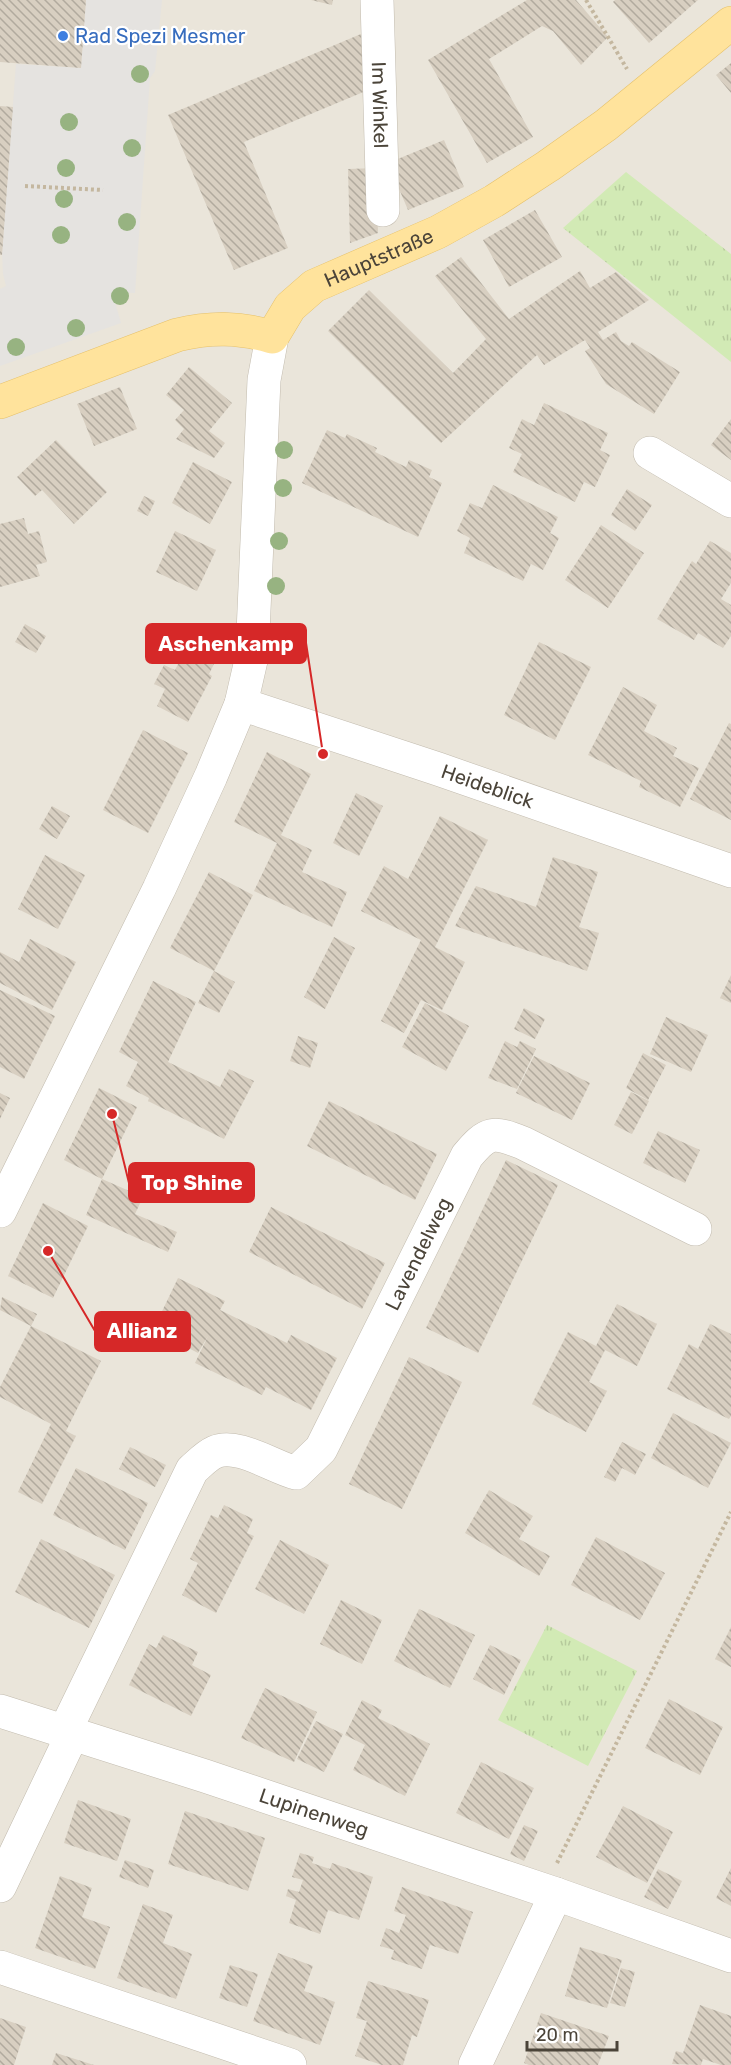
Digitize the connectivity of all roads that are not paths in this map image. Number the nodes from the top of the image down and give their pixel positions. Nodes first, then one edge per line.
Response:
1 (377, 0) edge
2 (731, 23) edge
3 (383, 210) dead end
4 (272, 337) junction
5 (0, 402) edge
6 (651, 453) dead end
7 (731, 501) edge
8 (242, 704) junction
9 (731, 871) edge
10 (0, 1211) edge
11 (695, 1229) dead end
12 (0, 1711) edge
13 (68, 1734) junction
14 (0, 1886) edge
15 (550, 1892) junction
16 (731, 1956) edge
17 (0, 1968) edge
18 (290, 2065) edge
19 (476, 2065) edge

1 - 3 street, Im Winkel
2 - 4 main road, Hauptstraße
4 - 5 main road
4 - 8 street
6 - 7 street
8 - 9 street, Heideblick
8 - 10 street
11 - 13 street, Lavendelweg
12 - 13 street, Lupinenweg
13 - 14 street
13 - 15 street, Lupinenweg
15 - 16 street, Lupinenweg
15 - 19 street
17 - 18 street

